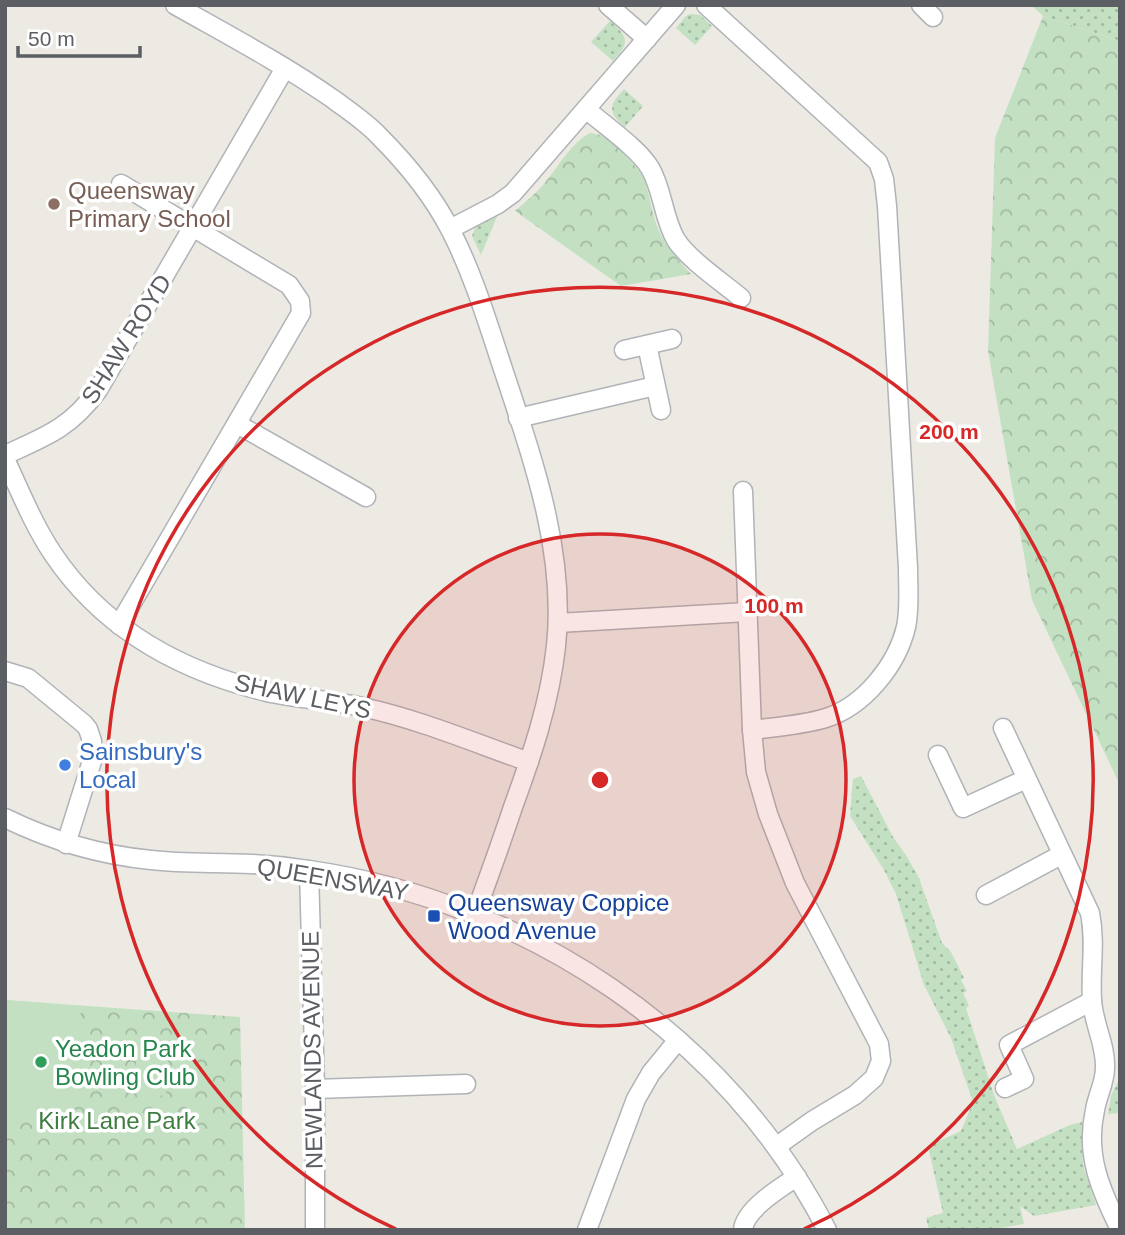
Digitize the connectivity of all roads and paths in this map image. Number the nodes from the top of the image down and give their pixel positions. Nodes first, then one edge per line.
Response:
1 (175, 5) edge
2 (608, 5) edge
3 (676, 5) edge
4 (706, 5) edge
5 (647, 39) junction
6 (285, 68) junction
7 (586, 109) junction
8 (121, 184) dead end
9 (194, 226) junction
10 (450, 229) junction
11 (741, 298) dead end
12 (672, 340) dead end
13 (647, 345) junction
14 (624, 350) dead end
15 (655, 386) junction
16 (661, 410) dead end
17 (518, 418) junction
18 (237, 424) junction
19 (5, 457) edge
20 (743, 491) dead end
21 (366, 497) dead end
22 (747, 612) junction
23 (558, 623) junction
24 (119, 625) junction
25 (5, 671) edge
26 (1003, 728) dead end
27 (752, 730) junction
28 (938, 755) dead end
29 (529, 762) junction
30 (1026, 779) junction
31 (5, 818) edge
32 (66, 844) junction
33 (1062, 855) junction
34 (309, 870) junction
35 (986, 895) dead end
36 (475, 914) junction
37 (1092, 1001) junction
38 (678, 1040) junction
39 (466, 1084) dead end
40 (314, 1088) junction
41 (1005, 1088) dead end
42 (777, 1146) junction
43 (797, 1177) junction
44 (1120, 1229) edge
45 (316, 1230) edge
46 (587, 1230) edge
47 (743, 1230) edge
48 (827, 1230) edge

1 - 6 street
2 - 5 street
3 - 5 street
4 - 27 street
5 - 7 street
6 - 9 street, SHAW ROYD
6 - 10 street
7 - 10 street
7 - 11 street
8 - 9 street
9 - 18 street
9 - 19 street, SHAW ROYD
10 - 17 street
12 - 13 street
13 - 14 street
13 - 15 street
15 - 16 street
15 - 17 street
17 - 23 street
18 - 21 street
18 - 24 street
19 - 24 street, SHAW LEYS
20 - 22 street
22 - 23 street
22 - 27 street
23 - 29 street
24 - 29 street, SHAW LEYS
25 - 32 street
26 - 30 street
27 - 42 street
28 - 30 street
29 - 36 street
30 - 33 street
31 - 32 street, QUEENSWAY
32 - 34 street, QUEENSWAY
33 - 35 street
33 - 37 street
34 - 36 street, QUEENSWAY
34 - 40 street, NEWLANDS AVENUE
36 - 38 street, QUEENSWAY
37 - 41 street
37 - 44 street
38 - 42 street, QUEENSWAY
38 - 46 street
39 - 40 street
40 - 45 street, NEWLANDS AVENUE
42 - 43 street, QUEENSWAY
43 - 47 street
43 - 48 street, QUEENSWAY

